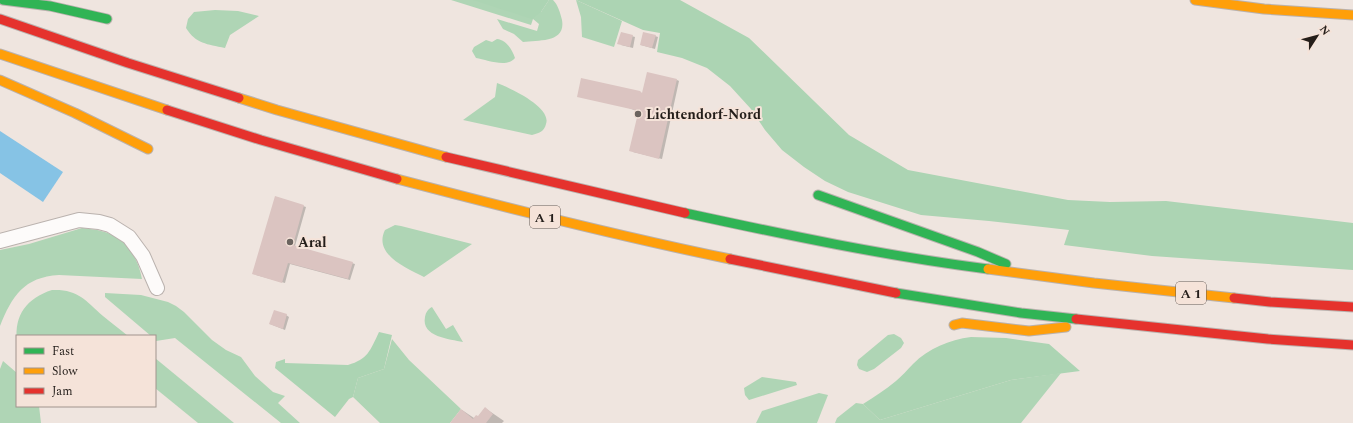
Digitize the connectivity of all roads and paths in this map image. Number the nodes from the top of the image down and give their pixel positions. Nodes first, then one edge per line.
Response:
1 (3, 0) edge
2 (1195, 0) edge
3 (1353, 15) edge
4 (108, 19) dead end
5 (0, 20) edge
6 (0, 54) edge
7 (0, 80) edge
8 (148, 149) dead end
9 (818, 196) dead end
10 (0, 240) edge
11 (1030, 274) junction
12 (157, 288) dead end
13 (1353, 307) edge
14 (1103, 322) junction
15 (954, 325) dead end
16 (1353, 345) edge

1 - 4 main road
2 - 3 main road
5 - 11 main road, A 1
6 - 14 main road, A 1
7 - 8 main road
9 - 11 main road
10 - 12 street
11 - 13 main road, A 1
14 - 15 main road
14 - 16 main road, A 1

